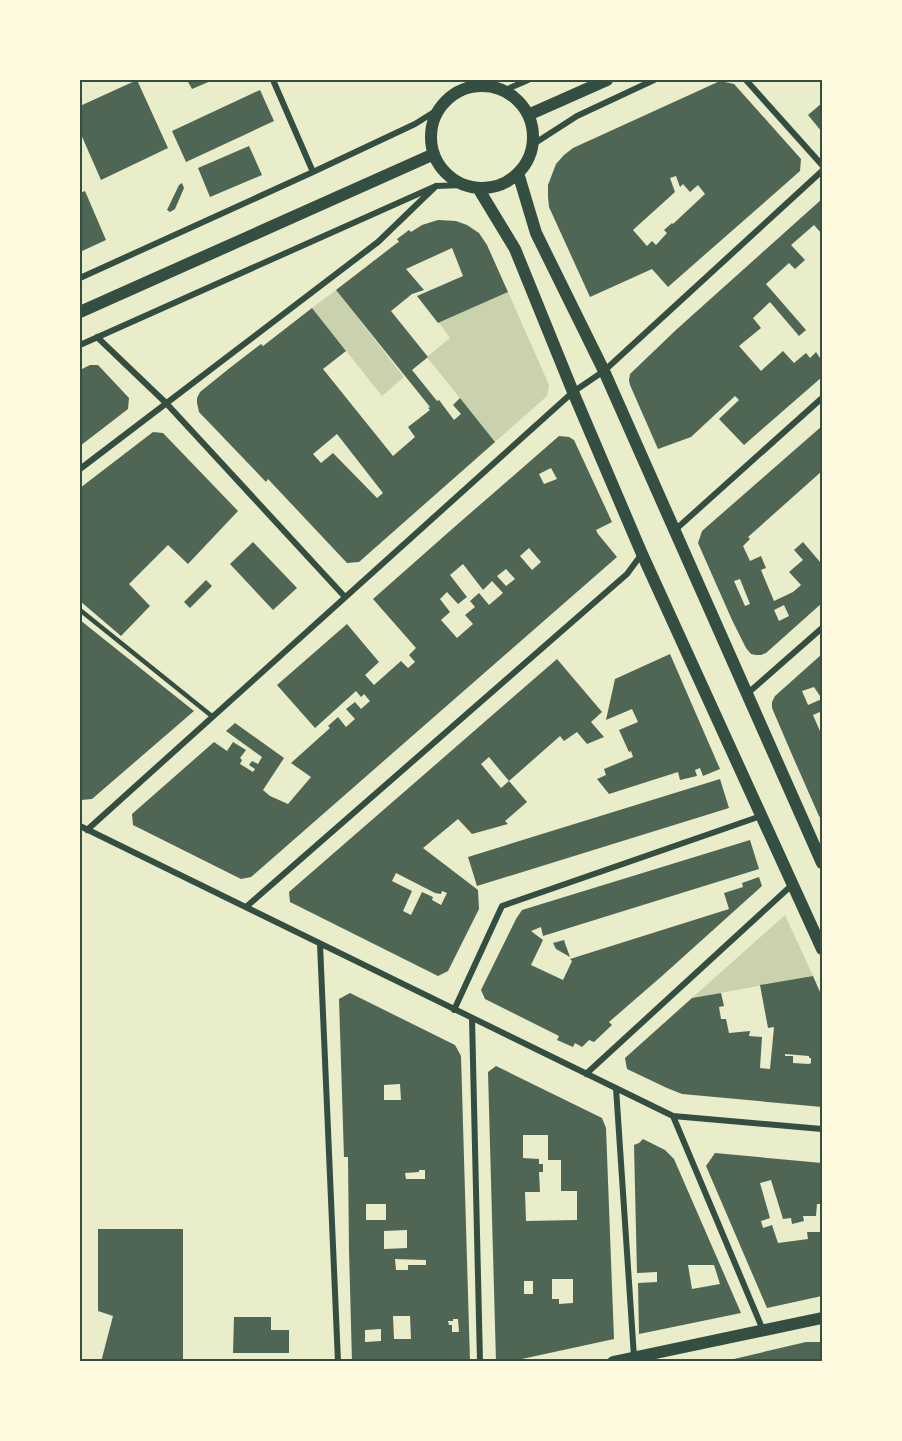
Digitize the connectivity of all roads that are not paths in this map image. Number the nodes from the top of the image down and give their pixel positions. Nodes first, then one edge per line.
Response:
1 (273, 80) edge
2 (528, 80) edge
3 (607, 80) edge
4 (654, 80) edge
5 (746, 80) edge
6 (503, 91) junction
7 (439, 109) junction
8 (528, 115) junction
9 (532, 145) junction
10 (434, 154) junction
11 (822, 165) edge
12 (822, 171) edge
13 (313, 172) junction
14 (518, 173) junction
15 (463, 185) junction
16 (436, 186) junction
17 (478, 188) junction
18 (80, 278) edge
19 (80, 312) edge
20 (97, 337) junction
21 (80, 345) edge
22 (604, 371) junction
23 (573, 392) junction
24 (822, 398) edge
25 (166, 403) junction
26 (80, 469) edge
27 (675, 530) junction
28 (642, 554) junction
29 (345, 597) junction
30 (80, 610) edge
31 (822, 628) edge
32 (747, 693) junction
33 (213, 717) junction
34 (761, 816) junction
35 (80, 826) edge
36 (87, 830) junction
37 (822, 863) edge
38 (793, 884) junction
39 (246, 907) junction
40 (320, 944) junction
41 (822, 949) edge
42 (454, 1010) junction
43 (472, 1018) junction
44 (586, 1074) junction
45 (616, 1089) junction
46 (673, 1116) junction
47 (822, 1129) edge
48 (822, 1318) edge
49 (763, 1330) junction
50 (634, 1357) junction
51 (338, 1362) edge
52 (480, 1362) edge
53 (613, 1362) edge

1 - 13 street
2 - 6 street
3 - 8 main road
4 - 9 street
5 - 11 street
6 - 7 main road
6 - 8 main road
7 - 10 main road
7 - 13 street
8 - 9 main road
9 - 14 main road
10 - 15 main road
10 - 19 main road
12 - 22 street
13 - 18 street
14 - 17 main road
14 - 22 main road
15 - 16 street
15 - 17 main road
16 - 20 street
16 - 25 street
17 - 23 main road
20 - 21 street
20 - 25 street
22 - 23 street
22 - 27 main road
23 - 28 main road
23 - 29 street
24 - 27 street
25 - 26 street
25 - 29 street
27 - 32 main road
28 - 34 main road
28 - 39 street
29 - 33 street
30 - 33 lane
31 - 32 street
32 - 37 main road
33 - 36 street
34 - 38 main road
34 - 42 street
35 - 36 street
36 - 39 street
38 - 41 main road
38 - 44 street
39 - 40 street
40 - 42 street
40 - 51 street
42 - 43 street
43 - 44 street
43 - 52 street
44 - 45 street
45 - 46 street
45 - 50 street
46 - 47 street
46 - 49 street
48 - 49 main road
49 - 50 main road
50 - 53 main road

